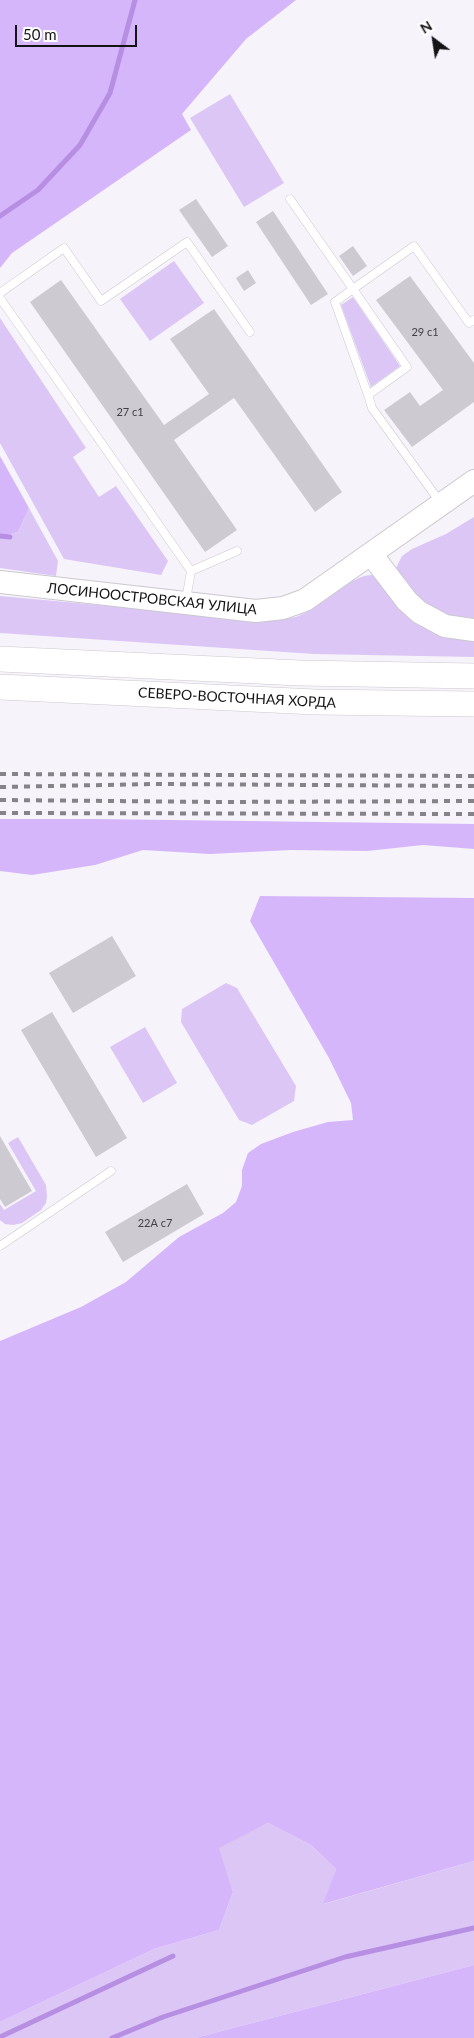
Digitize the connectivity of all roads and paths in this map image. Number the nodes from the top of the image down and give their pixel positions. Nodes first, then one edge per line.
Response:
1 (290, 198) dead end
2 (353, 289) junction
3 (0, 293) edge
4 (0, 298) edge
5 (474, 320) edge
6 (250, 332) dead end
7 (368, 395) junction
8 (474, 481) edge
9 (442, 504) junction
10 (237, 551) dead end
11 (372, 554) junction
12 (191, 571) junction
13 (0, 582) edge
14 (185, 605) junction
15 (474, 630) edge
16 (0, 659) edge
17 (474, 676) edge
18 (0, 687) edge
19 (474, 704) edge
20 (110, 1171) dead end
21 (0, 1246) edge

1 - 2 lane
2 - 5 lane
2 - 7 lane
2 - 7 lane
3 - 6 lane
4 - 12 lane
7 - 9 lane
8 - 9 street, ЛОСИНООСТРОВСКАЯ УЛИЦА
9 - 11 street, ЛОСИНООСТРОВСКАЯ УЛИЦА
10 - 12 lane
11 - 14 street, ЛОСИНООСТРОВСКАЯ УЛИЦА
11 - 15 street
12 - 14 lane
13 - 14 street, ЛОСИНООСТРОВСКАЯ УЛИЦА
16 - 17 main road, СЕВЕРО-ВОСТОЧНАЯ ХОРДА
18 - 19 main road, СЕВЕРО-ВОСТОЧНАЯ ХОРДА
20 - 21 lane

